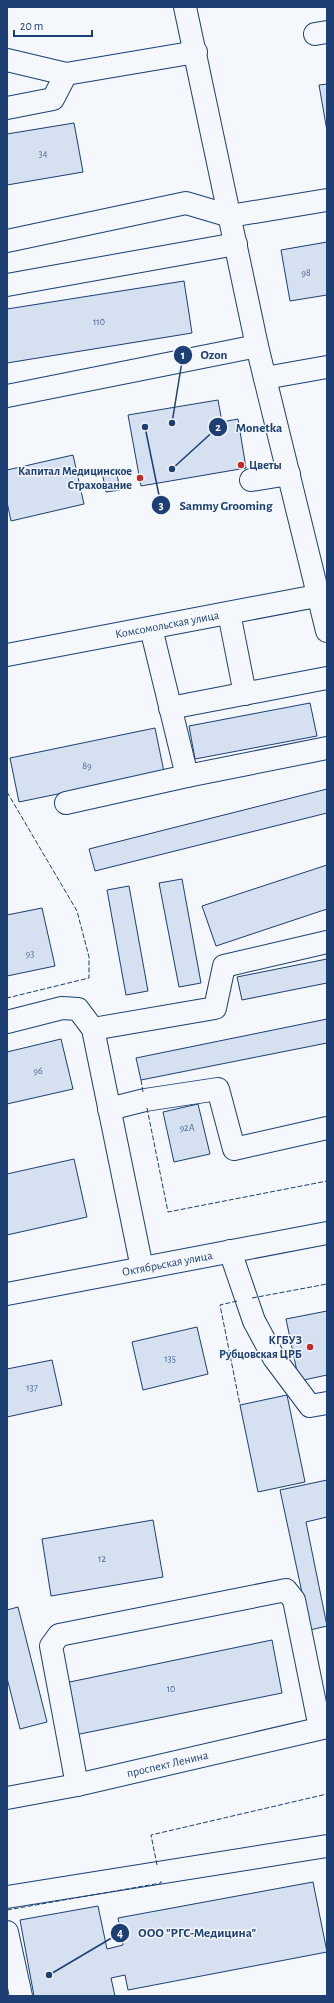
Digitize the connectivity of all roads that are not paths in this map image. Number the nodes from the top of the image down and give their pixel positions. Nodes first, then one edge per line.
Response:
1 (185, 7) edge
2 (196, 52) junction
3 (7, 60) edge
4 (66, 74) junction
5 (7, 108) edge
6 (327, 200) edge
7 (230, 216) junction
8 (7, 241) edge
9 (236, 244) junction
10 (7, 286) edge
11 (257, 346) junction
12 (327, 367) edge
13 (265, 378) junction
14 (7, 396) edge
15 (289, 474) junction
16 (251, 480) dead end
17 (322, 595) edge
18 (229, 613) junction
19 (151, 628) junction
20 (327, 631) edge
21 (7, 655) edge
22 (327, 678) edge
23 (245, 694) junction
24 (170, 708) junction
25 (327, 748) edge
26 (187, 776) junction
27 (66, 803) dead end
28 (327, 942) edge
29 (7, 1022) edge
30 (93, 1029) junction
31 (109, 1109) junction
32 (327, 1128) edge
33 (327, 1233) edge
34 (230, 1251) junction
35 (142, 1268) junction
36 (7, 1294) edge
37 (327, 1403) edge
38 (324, 1727) edge
39 (76, 1785) junction
40 (7, 1798) edge
41 (327, 1846) edge
42 (7, 1897) edge
43 (7, 1932) edge
44 (21, 1996) edge

1 - 2 main road
2 - 4 main road
2 - 7 main road
3 - 4 main road
4 - 5 main road
6 - 7 main road
7 - 8 main road
7 - 9 main road
9 - 10 main road
9 - 11 main road
11 - 13 main road
11 - 14 main road
12 - 13 main road
13 - 15 main road
15 - 16 main road
15 - 17 main road
17 - 18 main road, Комсомольская улица
17 - 20 main road
18 - 19 main road, Комсомольская улица
18 - 23 main road
19 - 21 main road, Комсомольская улица
19 - 24 main road
22 - 23 main road
23 - 24 main road
24 - 26 main road
25 - 26 main road
26 - 27 main road
28 - 30 main road
29 - 30 main road
30 - 31 main road
31 - 32 main road
31 - 35 main road
33 - 34 main road, Октябрьская улица
34 - 35 main road, Октябрьская улица
34 - 37 main road
35 - 36 main road, Октябрьская улица
38 - 39 main road, проспект Ленина
38 - 39 main road
39 - 40 main road, проспект Ленина
41 - 42 main road
43 - 44 main road

